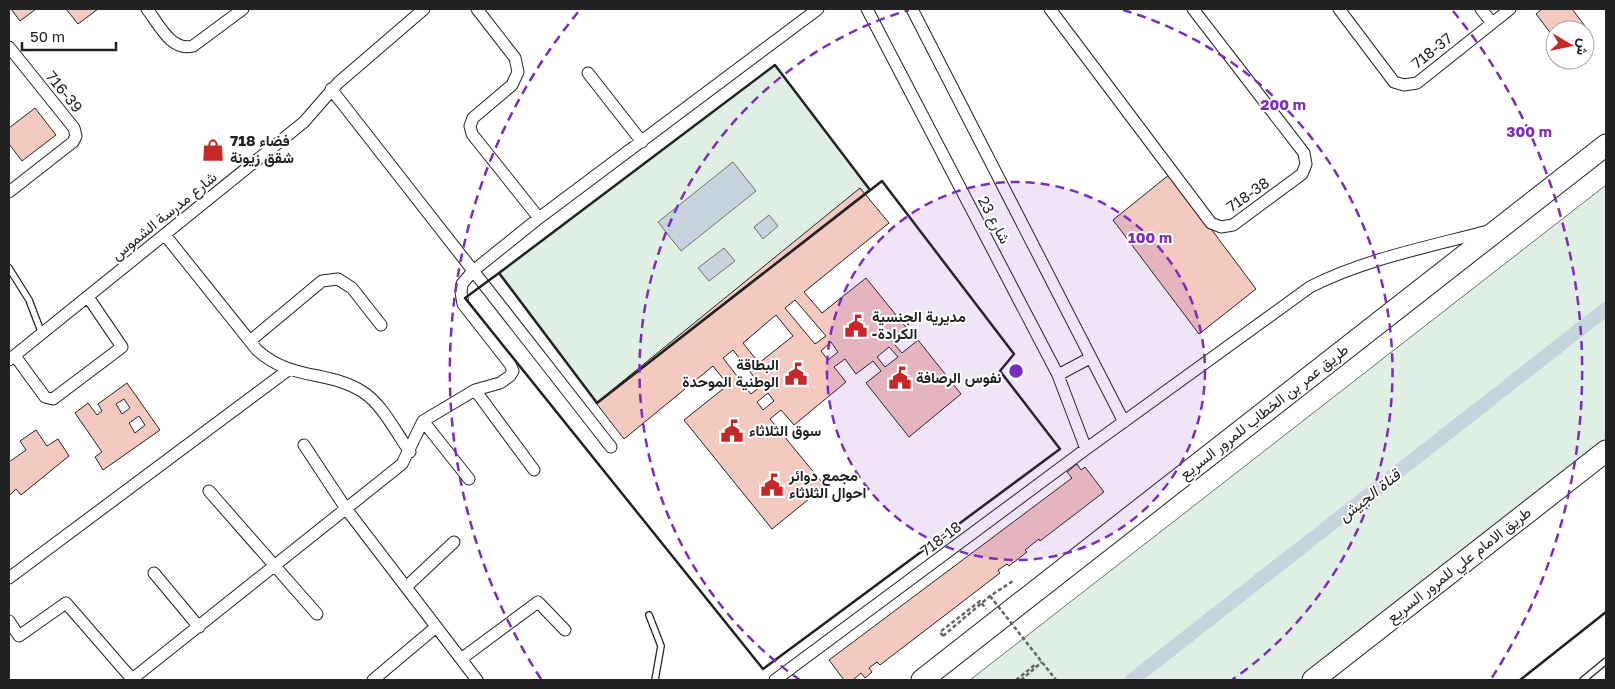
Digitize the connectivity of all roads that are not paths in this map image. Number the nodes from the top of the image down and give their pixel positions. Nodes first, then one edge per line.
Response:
1 (146, 9) edge
2 (243, 9) edge
3 (424, 9) edge
4 (477, 9) edge
5 (818, 9) edge
6 (867, 9) edge
7 (912, 9) edge
8 (1050, 9) edge
9 (1193, 9) edge
10 (1339, 9) edge
11 (1481, 9) edge
12 (1510, 9) edge
13 (1492, 23) junction
14 (9, 46) edge
15 (588, 73) dead end
16 (331, 90) junction
17 (642, 142) junction
18 (1606, 145) edge
19 (9, 192) edge
20 (539, 218) junction
21 (1499, 228) junction
22 (164, 235) junction
23 (9, 268) edge
24 (473, 271) junction
25 (88, 297) junction
26 (381, 325) dead end
27 (42, 334) junction
28 (250, 341) junction
29 (12, 358) edge
30 (1090, 358) junction
31 (288, 370) junction
32 (1058, 376) junction
33 (475, 390) junction
34 (423, 421) junction
35 (1124, 422) junction
36 (304, 445) dead end
37 (611, 446) dead end
38 (1086, 449) junction
39 (1606, 450) edge
40 (410, 452) junction
41 (534, 470) dead end
42 (469, 479) dead end
43 (209, 491) dead end
44 (347, 510) junction
45 (454, 542) dead end
46 (275, 567) junction
47 (154, 573) dead end
48 (9, 578) edge
49 (406, 587) junction
50 (317, 614) dead end
51 (648, 615) dead end
52 (9, 621) edge
53 (199, 627) junction
54 (436, 627) junction
55 (565, 630) dead end
56 (460, 659) junction
57 (1606, 661) edge
58 (1321, 676) edge
59 (132, 680) edge
60 (373, 680) edge
61 (476, 680) edge
62 (655, 680) edge
63 (775, 680) edge
64 (922, 680) edge
65 (1583, 680) edge

1 - 2 street
3 - 16 street, شارع مدرسة الشموس
4 - 20 street
5 - 17 street
6 - 32 street, شارع 23
7 - 30 street, شارع 23
8 - 9 street, 718-38
10 - 13 street, 718-37
11 - 13 street
12 - 13 street, 718-37
14 - 19 street, 716-39
15 - 17 street
16 - 22 street, شارع مدرسة الشموس
16 - 24 street
17 - 20 street
18 - 21 highway, طريق عمر بن الخطاب للمرور السريع
20 - 24 street
21 - 35 street, 718-18
21 - 64 highway, طريق عمر بن الخطاب للمرور السريع
22 - 25 street, شارع مدرسة الشموس
22 - 28 street
23 - 27 lane
24 - 33 street
24 - 37 street
25 - 27 street, شارع مدرسة الشموس
25 - 29 street
26 - 28 street
27 - 29 street, شارع مدرسة الشموس
28 - 31 street
30 - 32 street
30 - 35 street, شارع 23
31 - 40 street
31 - 48 street
32 - 38 street, شارع 23
33 - 34 street
33 - 41 street
34 - 40 street
34 - 42 street
35 - 38 street, 718-18
36 - 44 street
38 - 63 street, 718-18
39 - 58 highway, طريق الامام علي للمرور السريع
40 - 44 street
43 - 46 street
44 - 46 street
44 - 49 street
45 - 49 street
46 - 50 street
46 - 53 street
47 - 53 street
49 - 54 street
51 - 62 lane
52 - 59 street
53 - 59 street
54 - 56 street
54 - 60 street
55 - 56 street
56 - 61 street
57 - 65 lane

